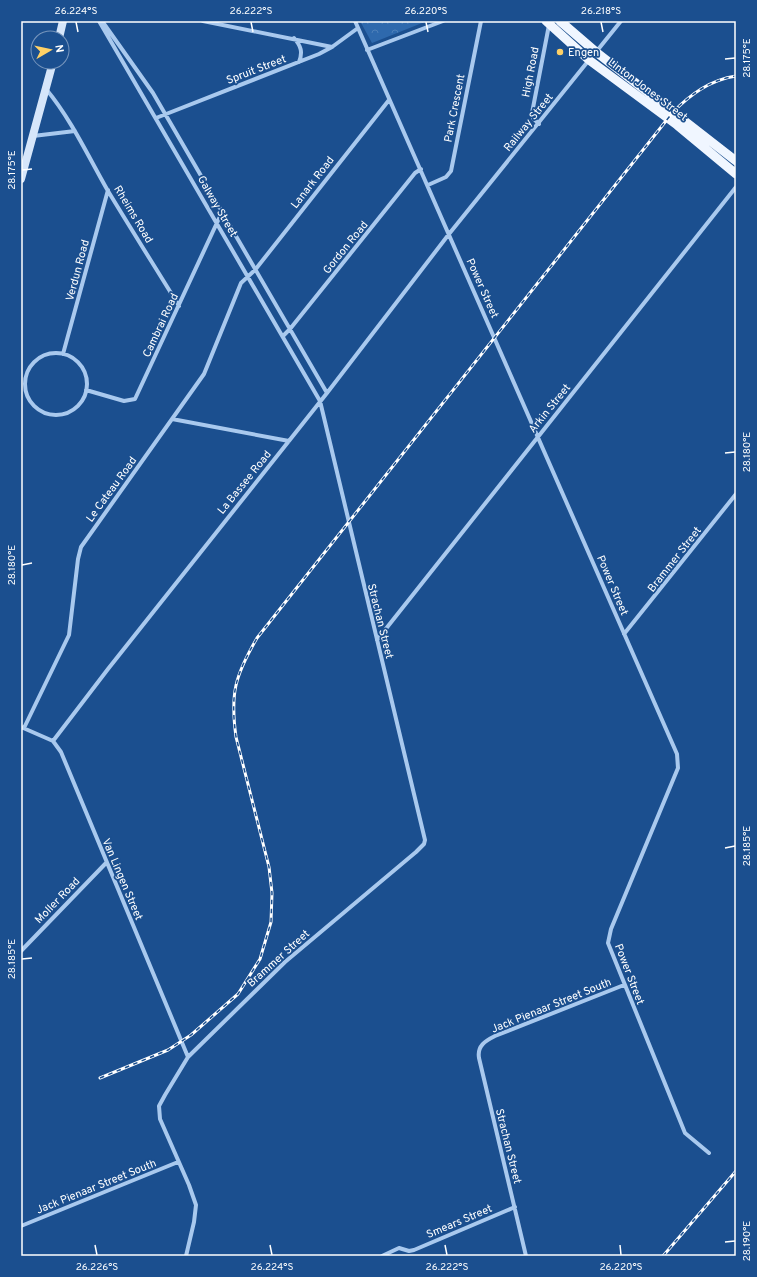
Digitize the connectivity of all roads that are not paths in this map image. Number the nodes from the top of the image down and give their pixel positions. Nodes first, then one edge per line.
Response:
1 (99, 21) edge
2 (102, 21) edge
3 (203, 21) edge
4 (355, 21) edge
5 (443, 21) edge
6 (481, 21) edge
7 (560, 21) edge
8 (621, 21) edge
9 (548, 22) edge
10 (358, 28) junction
11 (294, 38) junction
12 (332, 47) junction
13 (367, 50) junction
14 (596, 52) junction
15 (589, 60) junction
16 (299, 62) junction
17 (51, 70) edge
18 (46, 89) junction
19 (389, 100) junction
20 (165, 114) junction
21 (156, 118) junction
22 (539, 124) junction
23 (75, 131) junction
24 (33, 136) junction
25 (736, 162) edge
26 (421, 169) junction
27 (736, 174) edge
28 (21, 179) edge
29 (428, 184) junction
30 (736, 187) edge
31 (108, 190) junction
32 (222, 212) junction
33 (217, 221) junction
34 (450, 234) junction
35 (255, 270) junction
36 (248, 275) junction
37 (179, 306) junction
38 (290, 329) junction
39 (283, 336) junction
40 (63, 354) junction
41 (23, 375) edge
42 (86, 390) junction
43 (327, 393) junction
44 (320, 401) junction
45 (172, 419) junction
46 (538, 436) junction
47 (289, 441) junction
48 (736, 494) edge
49 (624, 634) junction
50 (377, 640) junction
51 (23, 727) edge
52 (53, 741) junction
53 (424, 844) joint
54 (106, 863) junction
55 (21, 951) edge
56 (624, 985) junction
57 (485, 1041) joint
58 (188, 1057) junction
59 (709, 1154) dead end
60 (178, 1162) junction
61 (515, 1207) junction
62 (21, 1226) edge
63 (186, 1256) edge
64 (382, 1256) edge
65 (526, 1256) edge

1 - 21 street, Galway Street
2 - 20 street, Galway Street
3 - 11 street
4 - 10 street, Power Street
5 - 13 street
6 - 29 street, Park Crescent
7 - 14 main road, Linton Jones Street
8 - 14 street, Railway Street
9 - 15 main road, Linton Jones Street
9 - 22 street, High Road
10 - 12 street, Spruit Street
10 - 13 street, Power Street
11 - 12 street
11 - 16 street
12 - 16 street, Spruit Street
13 - 19 street, Power Street
14 - 15 street, Railway Street
14 - 25 main road, Linton Jones Street
15 - 22 street, Railway Street
15 - 27 main road, Linton Jones Street
16 - 20 street, Spruit Street
17 - 18 main road
18 - 23 street, Rheims Road
18 - 24 main road
19 - 26 street, Power Street
19 - 35 street, Lanark Road
20 - 21 street, Spruit Street
20 - 32 street, Galway Street
21 - 33 street, Galway Street
22 - 34 street, Railway Street
23 - 24 street
23 - 31 street, Rheims Road
24 - 28 main road
26 - 29 street, Power Street
26 - 38 street, Gordon Road
29 - 34 street, Power Street
30 - 46 street, Arkin Street
31 - 37 street, Rheims Road
31 - 40 street, Verdun Road
32 - 33 street, Cambrai Road
32 - 35 street, Galway Street
33 - 36 street, Galway Street
33 - 37 street, Cambrai Road
34 - 43 street, La Bassee Road
34 - 46 street, Power Street
35 - 36 street, Lanark Road
35 - 38 street, Galway Street
36 - 39 street, Galway Street
36 - 45 street, Le Cateau Road
37 - 42 street, Cambrai Road
38 - 39 street, Gordon Road
38 - 43 street, Galway Street
39 - 44 street, Galway Street
40 - 41 street
40 - 42 street
41 - 42 street
43 - 44 street, La Bassee Road
44 - 47 street, La Bassee Road
44 - 50 street, Strachan Street
45 - 47 street
45 - 51 street, Le Cateau Road
46 - 49 street, Power Street
46 - 50 street, Arkin Street
47 - 52 street, La Bassee Road
48 - 49 street, Brammer Street
49 - 56 street, Power Street
50 - 53 street, Strachan Street
51 - 52 street
52 - 54 street, Van Lingen Street
53 - 58 street, Brammer Street
54 - 55 street, Moller Road
54 - 58 street, Van Lingen Street
56 - 57 street, Jack Pienaar Street South
56 - 59 street, Power Street
57 - 61 street, Strachan Street
58 - 60 street, Brammer Street
60 - 62 street, Jack Pienaar Street South
60 - 63 street
61 - 64 street, Smears Street
61 - 65 street, Strachan Street

